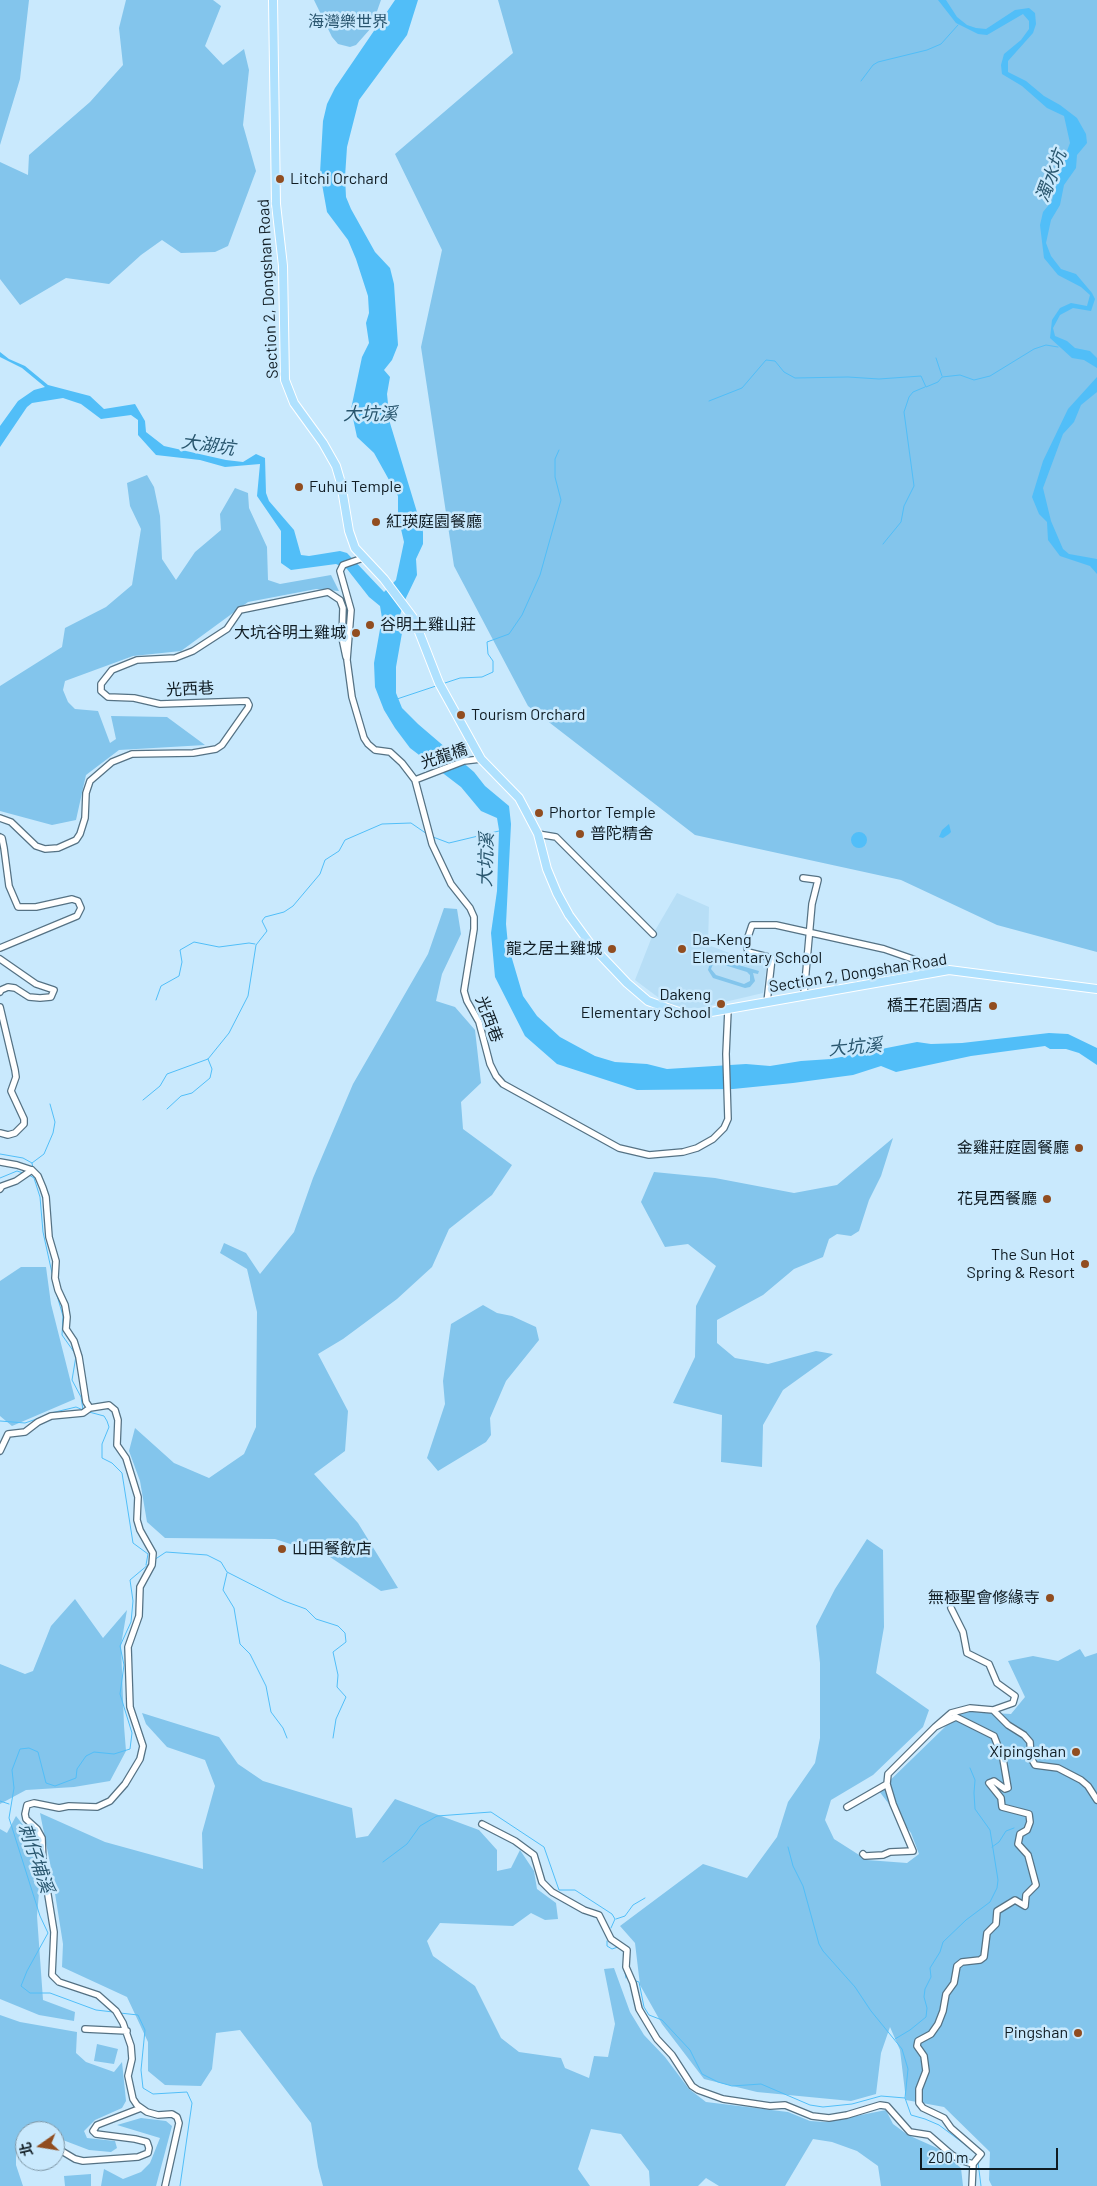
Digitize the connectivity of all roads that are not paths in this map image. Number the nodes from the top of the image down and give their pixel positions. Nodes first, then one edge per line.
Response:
1 (273, 0) edge
2 (363, 558) junction
3 (348, 660) junction
4 (481, 759) junction
5 (415, 780) junction
6 (0, 818) edge
7 (538, 834) junction
8 (0, 837) edge
9 (803, 878) dead end
10 (809, 932) junction
11 (653, 934) dead end
12 (0, 948) edge
13 (0, 959) edge
14 (949, 970) junction
15 (1097, 989) edge
16 (0, 992) edge
17 (804, 994) junction
18 (766, 1002) junction
19 (0, 1007) edge
20 (728, 1010) junction
21 (0, 1133) edge
22 (0, 1162) edge
23 (32, 1170) junction
24 (0, 1189) edge
25 (90, 1408) junction
26 (0, 1451) edge
27 (951, 1608) dead end
28 (993, 1710) junction
29 (935, 1727) junction
30 (888, 1784) junction
31 (1097, 1800) edge
32 (847, 1807) dead end
33 (482, 1824) dead end
34 (863, 1854) dead end
35 (85, 2029) dead end
36 (127, 2031) junction
37 (141, 2108) junction
38 (65, 2153) edge
39 (973, 2164) junction
40 (165, 2186) edge
41 (972, 2186) edge

1 - 2 main road, Section 2, Dongshan Road
2 - 3 street, 光西巷
2 - 4 main road, Section 2, Dongshan Road
3 - 5 street, 光西巷
3 - 6 street, 光西巷
4 - 5 street, 光龍橋
4 - 7 main road, Section 2, Dongshan Road
5 - 20 street, 光西巷
7 - 11 street
7 - 20 main road, Section 2, Dongshan Road
8 - 12 street
9 - 10 street
10 - 14 street
10 - 17 street
10 - 18 street
13 - 16 street
14 - 15 main road, Section 2, Dongshan Road
14 - 17 main road, Section 2, Dongshan Road
17 - 18 main road, Section 2, Dongshan Road
18 - 20 main road, Section 2, Dongshan Road
19 - 21 street
22 - 23 street
23 - 24 street
23 - 25 street
25 - 26 street
25 - 36 street
27 - 28 street
28 - 29 street
28 - 31 street
29 - 30 street
29 - 39 street
30 - 32 street
30 - 34 street
33 - 39 street
35 - 36 street
36 - 37 street
37 - 38 street
37 - 40 street
39 - 41 street

